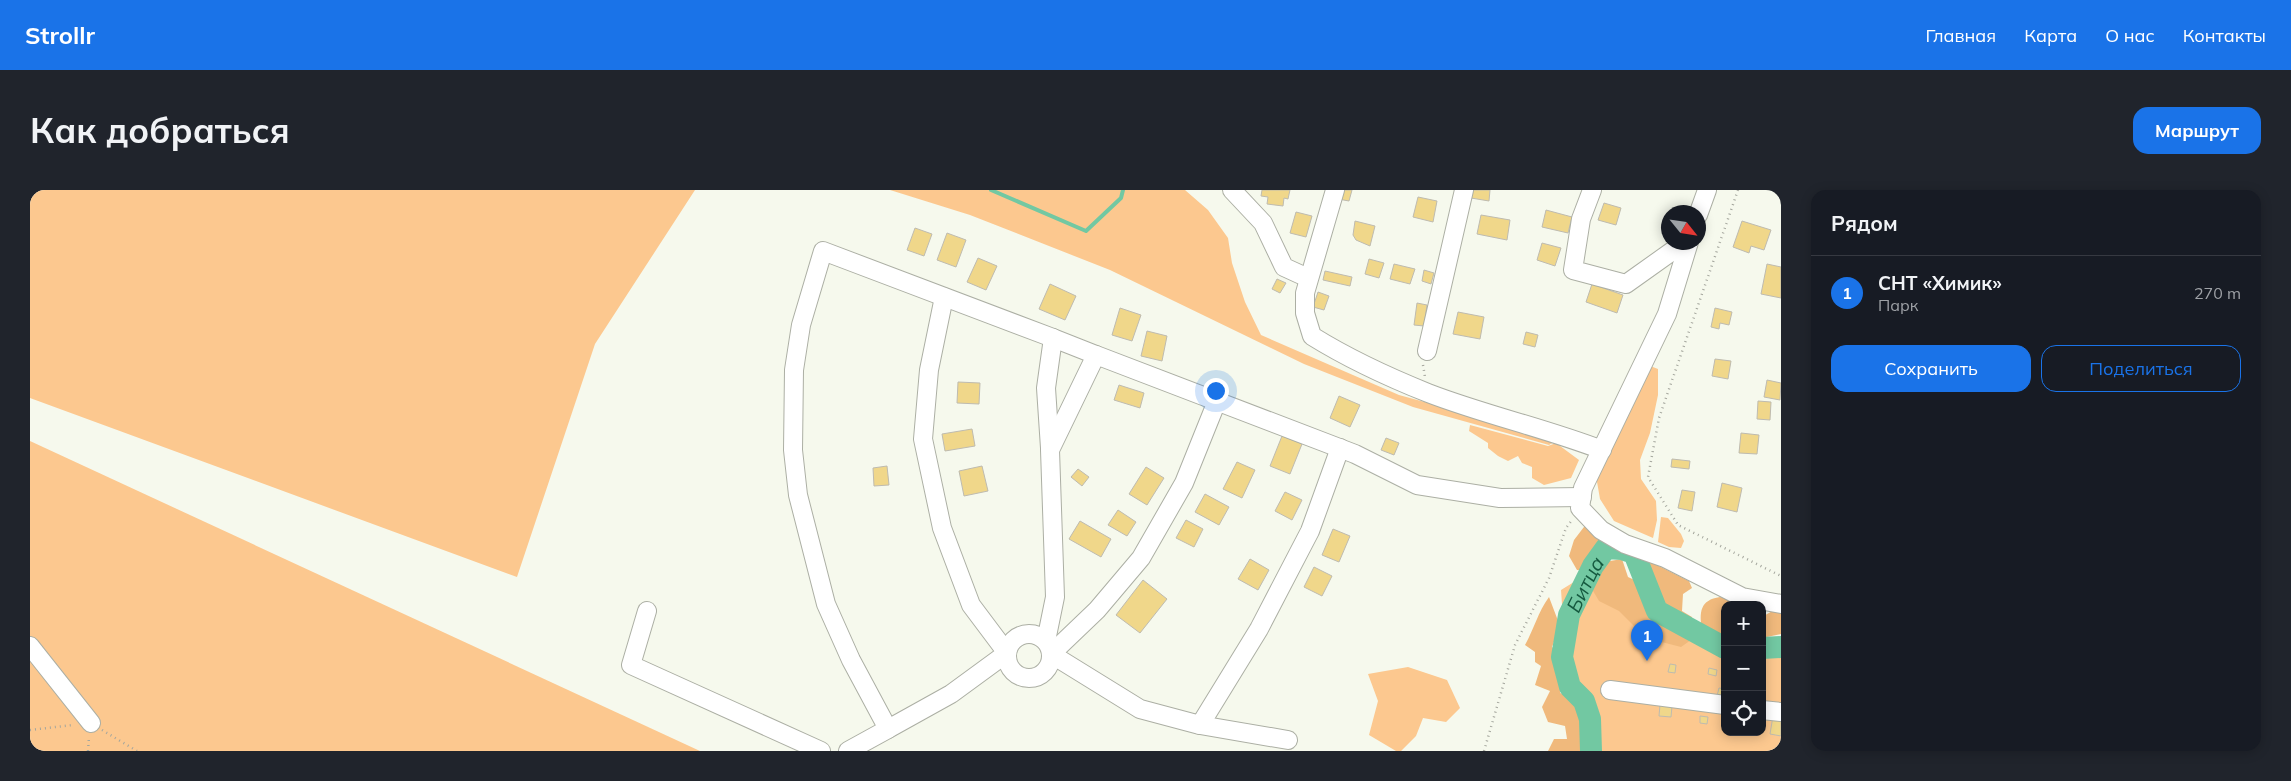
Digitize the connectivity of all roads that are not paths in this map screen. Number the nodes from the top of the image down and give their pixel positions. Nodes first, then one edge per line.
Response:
1 (1232, 190) edge
2 (1334, 190) edge
3 (1464, 190) edge
4 (1592, 190) edge
5 (1707, 190) edge
6 (1702, 205) edge
7 (1674, 250) edge
8 (1687, 250) edge
9 (1308, 278) junction
10 (944, 297) junction
11 (1053, 338) junction
12 (1427, 351) road end
13 (1096, 355) junction
14 (1217, 401) junction
15 (1340, 448) junction
16 (1050, 450) junction
17 (1602, 450) junction
18 (1581, 502) junction
19 (1781, 604) edge
20 (647, 611) dead end
21 (30, 646) edge
22 (1049, 647) junction
23 (1006, 653) junction
24 (1610, 690) dead end
25 (1721, 704) edge
26 (1766, 710) edge
27 (1781, 712) edge
28 (91, 723) road end
29 (1200, 725) junction
30 (888, 728) junction
31 (1288, 740) dead end
32 (820, 751) edge
33 (848, 751) edge

1 - 9 lane
2 - 9 lane
3 - 12 lane
4 - 7 lane
5 - 6 lane
8 - 17 lane
9 - 17 lane
10 - 11 lane
10 - 23 lane
10 - 30 lane
11 - 13 lane
11 - 16 lane
13 - 14 lane
13 - 16 lane
14 - 15 lane
14 - 22 lane
15 - 18 lane
15 - 29 lane
16 - 22 lane
17 - 18 lane
18 - 19 lane
20 - 32 lane
21 - 28 lane
22 - 23 lane
22 - 23 lane
22 - 29 lane
23 - 30 lane
24 - 25 lane
26 - 27 lane
29 - 31 lane
30 - 33 lane

